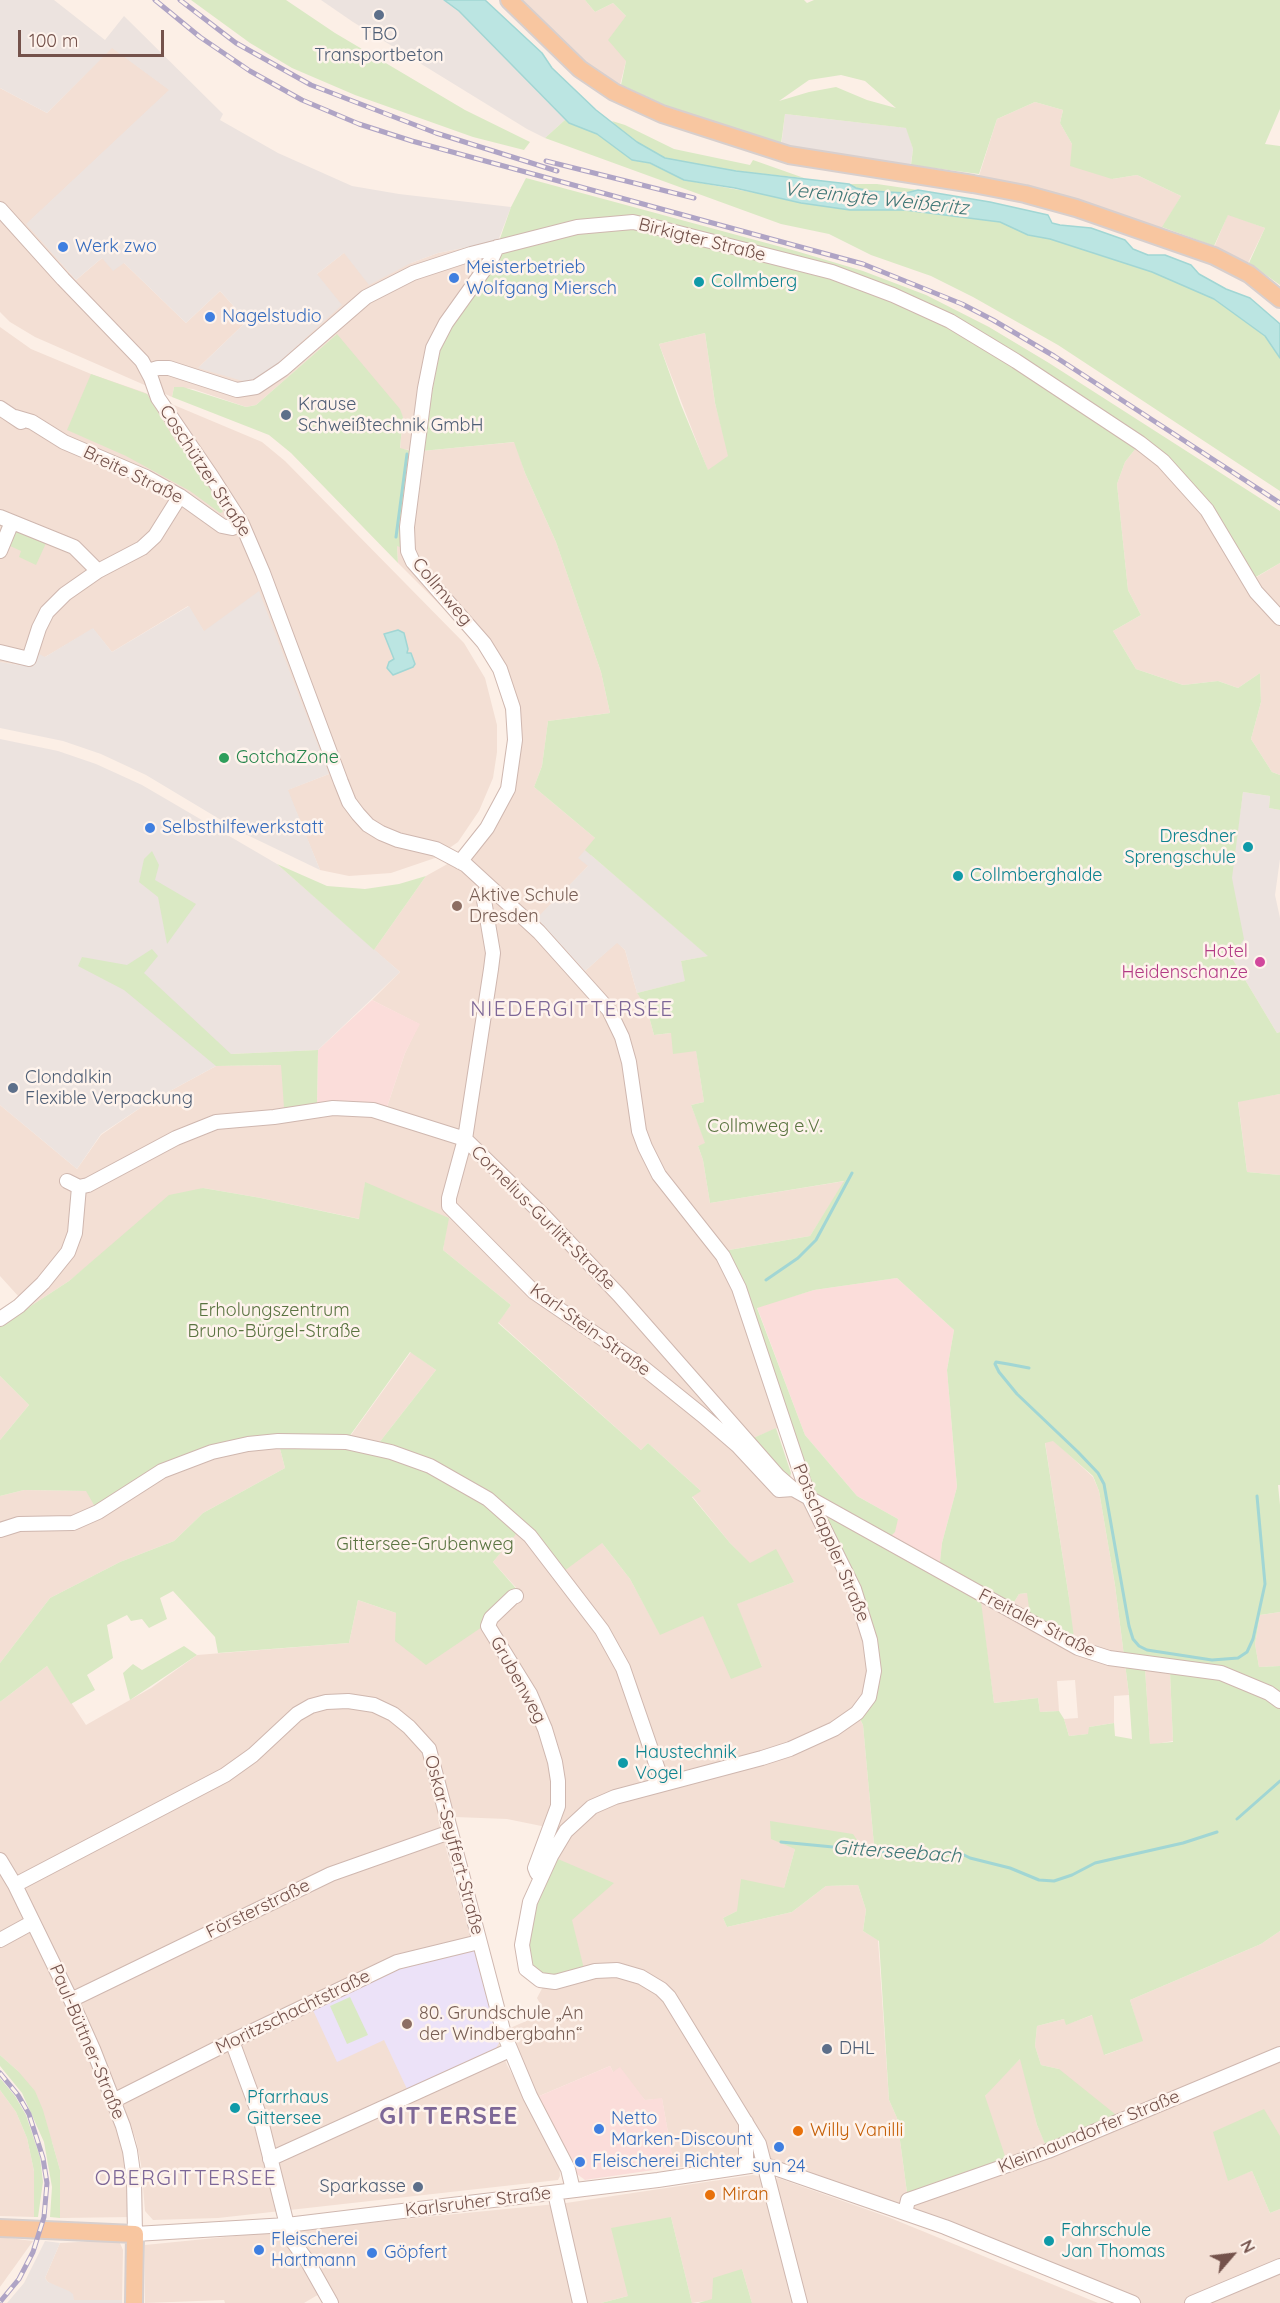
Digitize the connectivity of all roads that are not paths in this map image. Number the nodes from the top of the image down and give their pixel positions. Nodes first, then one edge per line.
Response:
1 (509, 0) edge
2 (0, 209) edge
3 (497, 247) junction
4 (1280, 299) edge
5 (148, 371) junction
6 (0, 408) edge
7 (180, 496) junction
8 (6, 519) edge
9 (242, 524) junction
10 (0, 551) edge
11 (98, 571) junction
12 (1280, 618) edge
13 (0, 652) edge
14 (455, 858) junction
15 (490, 887) junction
16 (465, 1139) junction
17 (0, 1319) edge
18 (793, 1489) junction
19 (809, 1498) junction
20 (0, 1530) edge
21 (516, 1596) dead end
22 (1280, 1701) edge
23 (663, 1784) junction
24 (450, 1832) junction
25 (0, 1860) edge
26 (542, 1875) junction
27 (15, 1885) junction
28 (33, 1922) junction
29 (0, 1941) edge
30 (479, 1942) junction
31 (71, 2000) junction
32 (232, 2041) junction
33 (510, 2050) junction
34 (1280, 2054) edge
35 (113, 2101) junction
36 (746, 2122) junction
37 (270, 2159) junction
38 (763, 2164) junction
39 (746, 2166) junction
40 (573, 2190) junction
41 (555, 2193) junction
42 (905, 2213) junction
43 (287, 2225) junction
44 (0, 2228) edge
45 (135, 2234) junction
46 (1280, 2265) edge
47 (134, 2303) edge
48 (331, 2303) edge
49 (580, 2303) edge
50 (800, 2303) edge
51 (1133, 2303) edge
52 (1192, 2303) edge

1 - 4 main road
2 - 5 street, Coschützer Straße
3 - 5 street, Birkigter Straße
3 - 12 street, Birkigter Straße
3 - 14 street, Collmweg
5 - 9 street, Coschützer Straße
6 - 7 street, Breite Straße
7 - 9 street, Breite Straße
7 - 11 street
8 - 10 street
8 - 11 street
9 - 14 street, Coschützer Straße
11 - 13 street
14 - 15 street, Potschappler Straße
15 - 16 street, Karl-Stein-Straße
15 - 19 street, Potschappler Straße
16 - 17 street, Cornelius-Gurlitt-Straße
16 - 18 street, Cornelius-Gurlitt-Straße
16 - 18 street, Karl-Stein-Straße
18 - 19 street, Cornelius-Gurlitt-Straße
19 - 22 street, Freitaler Straße
19 - 23 street, Potschappler Straße
20 - 23 street
21 - 26 street, Grubenweg
23 - 26 street, Potschappler Straße
24 - 27 street, Oskar-Seyffert-Straße
24 - 30 street, Oskar-Seyffert-Straße
24 - 31 street, Försterstraße
25 - 27 street, Paul-Büttner-Straße
26 - 36 street, Potschappler Straße
27 - 28 street, Paul-Büttner-Straße
28 - 29 street
28 - 31 street, Paul-Büttner-Straße
30 - 32 street, Moritzschachtstraße
30 - 33 street, Oskar-Seyffert-Straße
31 - 35 street, Paul-Büttner-Straße
32 - 35 street, Moritzschachtstraße
32 - 37 street
33 - 37 street
33 - 40 street, Oskar-Seyffert-Straße
34 - 42 street, Kleinnaundorfer Straße
35 - 45 street, Paul-Büttner-Straße
36 - 38 street, Potschappler Straße
36 - 39 street
37 - 43 street
38 - 39 street, Karlsruher Straße
38 - 42 street, Karlsruher Straße
38 - 50 street, Potschappler Straße
39 - 40 street, Karlsruher Straße
40 - 41 street, Karlsruher Straße
41 - 43 street, Karlsruher Straße
41 - 49 street
42 - 51 street, Karlsruher Straße
43 - 45 street, Karlsruher Straße
43 - 48 street
44 - 45 main road, Karlsruher Straße
45 - 47 main road
46 - 52 street

